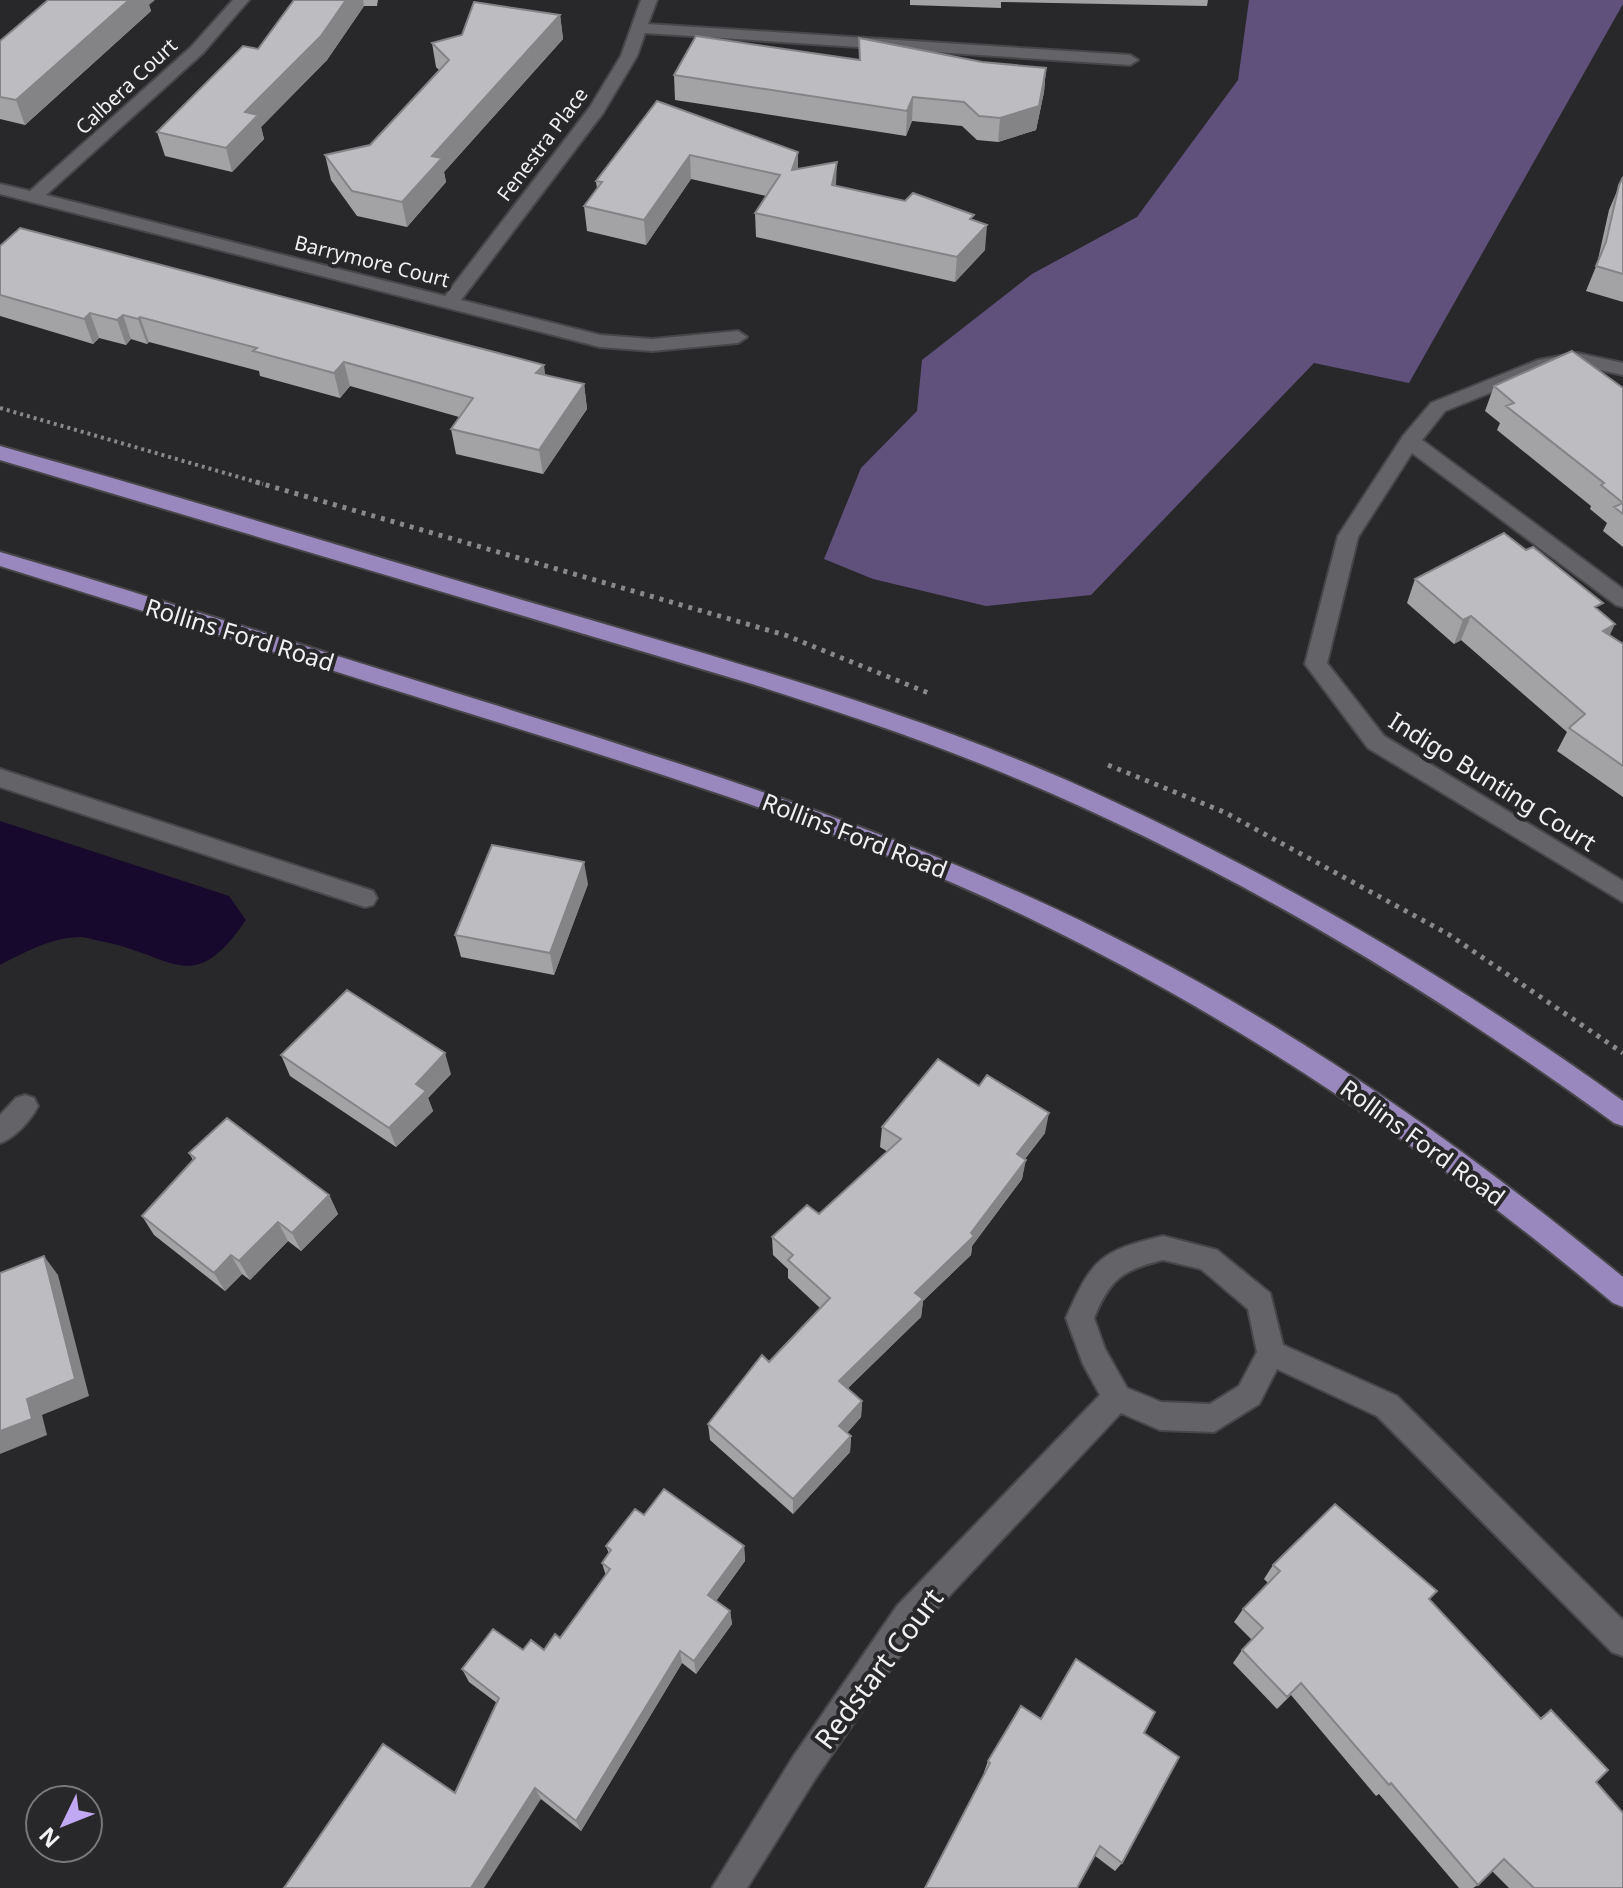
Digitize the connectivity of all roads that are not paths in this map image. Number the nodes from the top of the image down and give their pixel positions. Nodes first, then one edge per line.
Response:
1 (241, 0) edge
2 (649, 0) edge
3 (639, 28) junction
4 (1130, 60) dead end
5 (0, 189) edge
6 (34, 197) junction
7 (449, 303) junction
8 (738, 337) dead end
9 (1623, 369) edge
10 (1410, 441) junction
11 (0, 453) edge
12 (0, 559) edge
13 (1623, 600) edge
14 (0, 778) edge
15 (1623, 893) edge
16 (365, 898) dead end
17 (25, 1106) dead end
18 (1623, 1115) edge
19 (0, 1132) edge
20 (1623, 1294) edge
21 (1271, 1353) junction
22 (1117, 1397) junction
23 (1623, 1641) edge
24 (728, 1888) edge

1 - 6 street, Calbera Court
2 - 3 street, Fenestra Place
3 - 4 street
3 - 7 street, Fenestra Place
5 - 6 street, Barrymore Court
6 - 7 street, Barrymore Court
7 - 8 street, Barrymore Court
9 - 10 street
10 - 13 street
10 - 15 street, Indigo Bunting Court
11 - 18 main road
12 - 20 main road, Rollins Ford Road
14 - 16 street
17 - 19 street
21 - 22 street
21 - 22 street
21 - 23 street
22 - 24 street, Redstart Court

